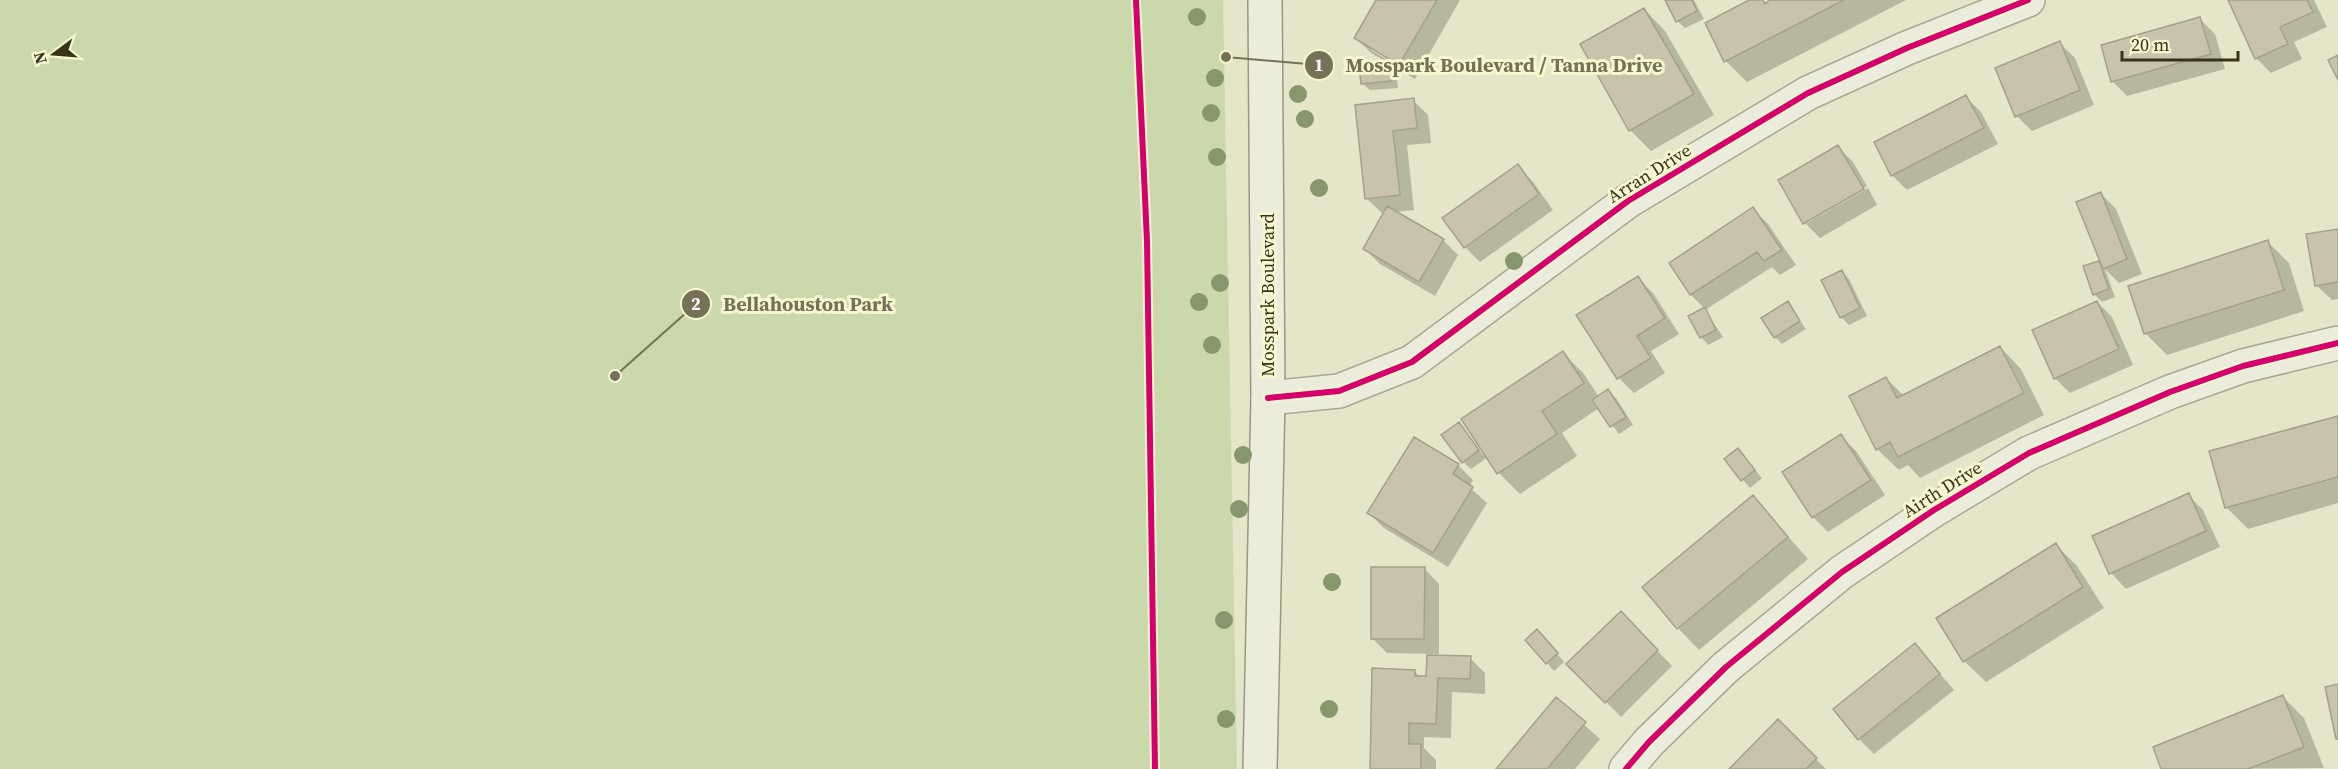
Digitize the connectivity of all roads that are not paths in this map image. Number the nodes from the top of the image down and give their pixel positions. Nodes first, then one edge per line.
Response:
1 (1265, 0) edge
2 (2028, 0) edge
3 (2338, 343) edge
4 (1268, 398) junction
5 (1260, 769) edge
6 (1626, 769) edge

1 - 4 street, Mosspark Boulevard
2 - 4 street, Arran Drive
3 - 6 street, Airth Drive
4 - 5 street, Mosspark Boulevard

